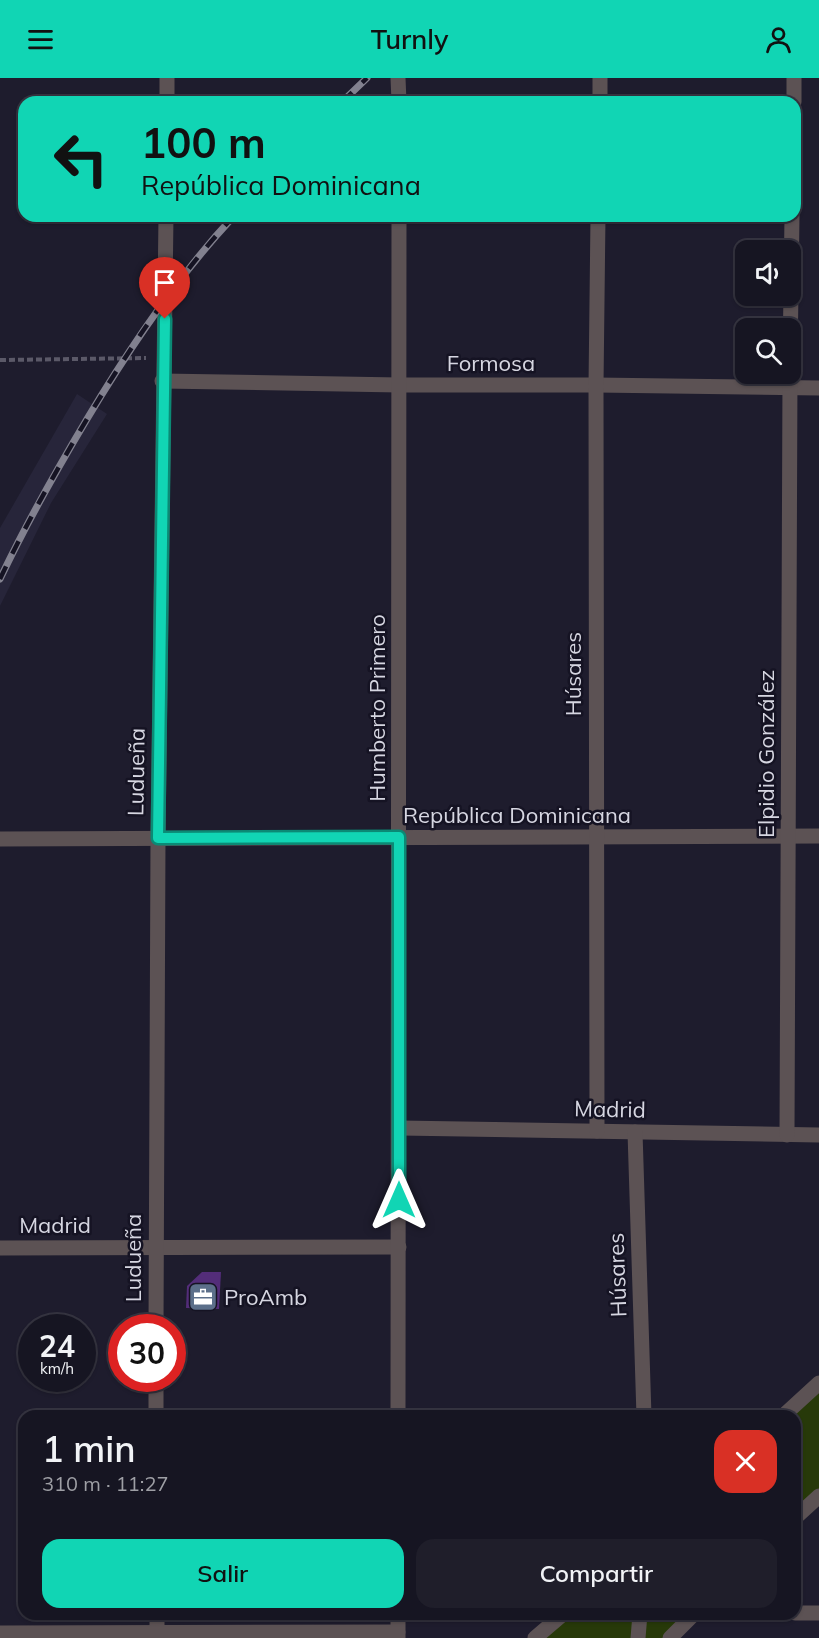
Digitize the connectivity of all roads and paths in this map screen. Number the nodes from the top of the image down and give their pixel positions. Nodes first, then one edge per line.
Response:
1 (167, 78) edge
2 (398, 78) edge
3 (600, 78) edge
4 (794, 78) edge
5 (167, 96) edge
6 (399, 96) edge
7 (600, 96) edge
8 (794, 96) edge
9 (166, 222) edge
10 (399, 222) edge
11 (598, 222) edge
12 (792, 222) edge
13 (791, 318) edge
14 (163, 358) junction
15 (0, 360) edge
16 (162, 381) junction
17 (735, 382) edge
18 (790, 384) edge
19 (801, 384) edge
20 (400, 385) junction
21 (596, 385) junction
22 (819, 388) edge
23 (788, 836) junction
24 (819, 836) edge
25 (399, 837) junction
26 (595, 837) junction
27 (158, 838) junction
28 (0, 839) edge
29 (400, 1128) junction
30 (597, 1131) junction
31 (634, 1132) junction
32 (787, 1135) junction
33 (819, 1135) edge
34 (156, 1247) junction
35 (399, 1247) junction
36 (0, 1248) edge
37 (156, 1314) edge
38 (819, 1383) edge
39 (156, 1392) edge
40 (156, 1410) edge
41 (398, 1410) edge
42 (644, 1410) edge
43 (790, 1410) edge
44 (819, 1496) edge
45 (801, 1512) edge
46 (801, 1613) edge
47 (819, 1613) edge
48 (556, 1620) edge
49 (640, 1620) edge
50 (688, 1620) edge
51 (0, 1633) edge
52 (157, 1635) edge
53 (398, 1635) edge
54 (535, 1638) edge
55 (638, 1638) edge
56 (670, 1638) edge

1 - 5 street
2 - 6 street
3 - 7 street
4 - 8 street
9 - 14 street, Ludueña
10 - 20 street, Humberto Primero
11 - 21 street, Húsares
12 - 13 street
14 - 15 path
14 - 16 street, Ludueña
16 - 20 street, Formosa
16 - 27 street, Ludueña
17 - 21 street, Formosa
18 - 23 street, Elpidio González
19 - 22 street, Formosa
20 - 21 street, Formosa
20 - 25 street, Humberto Primero
21 - 26 street, Húsares
23 - 24 street, República Dominicana
23 - 26 street, República Dominicana
23 - 32 street, Elpidio González
25 - 26 street, República Dominicana
25 - 27 street, República Dominicana
25 - 29 street, Humberto Primero
26 - 30 street, Húsares
27 - 28 street, República Dominicana
27 - 34 street, Ludueña
29 - 30 street, Madrid
29 - 35 street, Humberto Primero
30 - 31 street, Madrid
31 - 32 street, Madrid
31 - 42 street, Húsares
32 - 33 street, Madrid
34 - 35 street, Madrid
34 - 36 street, Madrid
34 - 37 street, Ludueña
35 - 41 street, Humberto Primero
38 - 43 street
39 - 40 street
44 - 45 street
46 - 47 street
48 - 54 street
49 - 55 street
50 - 56 street
51 - 52 street
52 - 53 street

